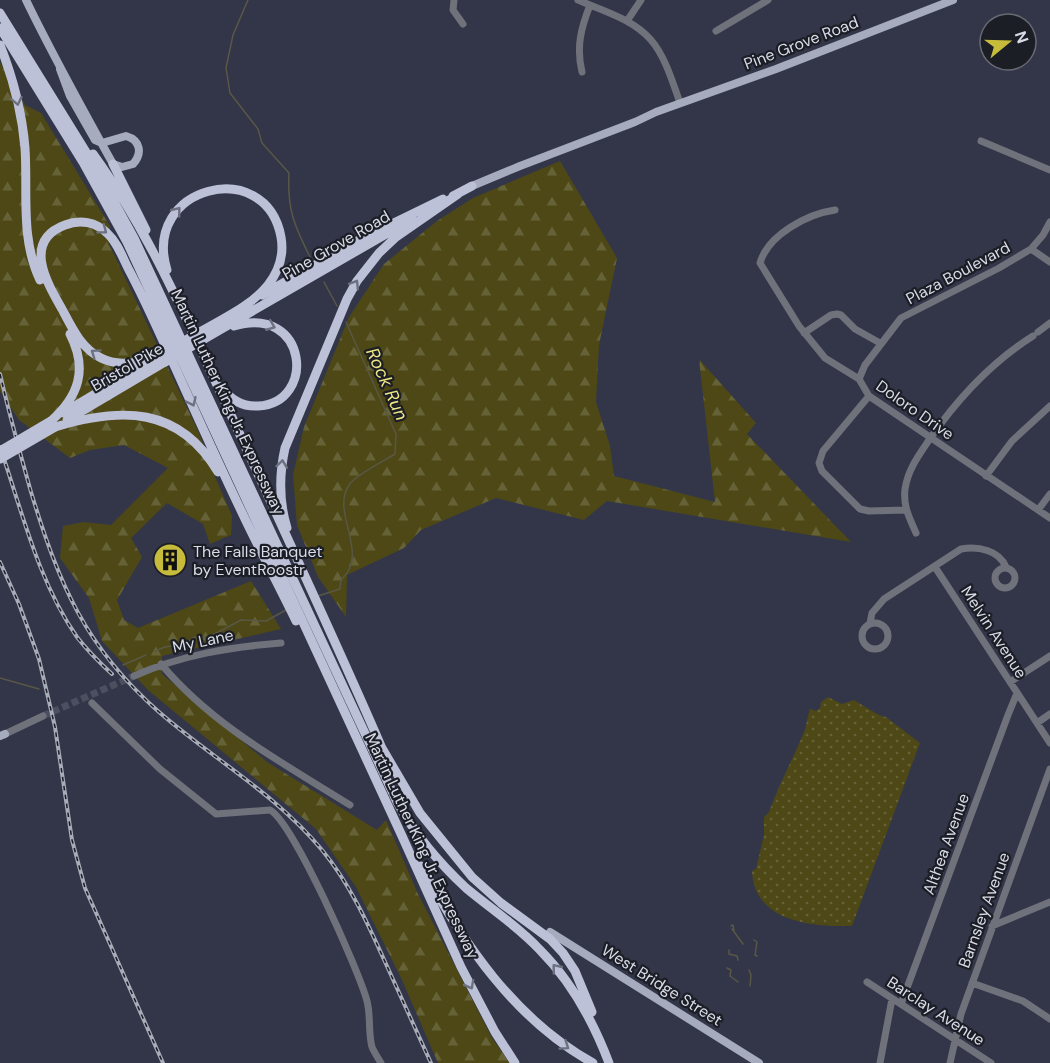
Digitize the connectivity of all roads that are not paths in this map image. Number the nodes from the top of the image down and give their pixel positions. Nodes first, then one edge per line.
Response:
1 (26, 0) edge
2 (454, 0) edge
3 (578, 0) edge
4 (641, 0) edge
5 (768, 0) edge
6 (953, 0) edge
7 (590, 5) junction
8 (0, 13) edge
9 (627, 21) junction
10 (464, 24) dead end
11 (0, 28) edge
12 (716, 31) dead end
13 (0, 45) edge
14 (582, 72) dead end
15 (728, 87) junction
16 (51, 96) junction
17 (680, 103) junction
18 (635, 122) junction
19 (981, 141) dead end
20 (102, 143) junction
21 (113, 164) junction
22 (1050, 170) edge
23 (472, 186) junction
24 (458, 194) junction
25 (835, 210) dead end
26 (1050, 222) edge
27 (1031, 249) junction
28 (1050, 262) edge
29 (159, 263) junction
30 (172, 286) junction
31 (249, 303) junction
32 (1050, 323) edge
33 (215, 333) junction
34 (804, 333) junction
35 (202, 335) junction
36 (880, 343) junction
37 (164, 358) junction
38 (150, 361) junction
39 (214, 378) junction
40 (859, 379) junction
41 (868, 396) junction
42 (1050, 406) edge
43 (53, 424) junction
44 (930, 438) junction
45 (0, 451) edge
46 (0, 459) edge
47 (986, 476) junction
48 (1050, 494) edge
49 (905, 510) junction
50 (1038, 510) junction
51 (1050, 518) edge
52 (247, 523) junction
53 (916, 532) dead end
54 (298, 562) junction
55 (935, 567) junction
56 (1005, 567) dead end
57 (295, 593) junction
58 (307, 612) junction
59 (870, 623) dead end
60 (281, 643) dead end
61 (1050, 656) edge
62 (160, 664) junction
63 (134, 676) tunnel mouth
64 (1010, 682) junction
65 (1017, 693) junction
66 (92, 703) dead end
67 (1050, 714) edge
68 (43, 716) tunnel mouth
69 (1037, 723) junction
70 (2, 735) edge
71 (1050, 743) edge
72 (1050, 769) edge
73 (350, 806) dead end
74 (402, 836) junction
75 (456, 858) junction
76 (1050, 902) edge
77 (992, 926) junction
78 (550, 932) joint
79 (461, 967) junction
80 (867, 982) dead end
81 (972, 983) junction
82 (892, 999) junction
83 (901, 1004) junction
84 (1050, 1019) edge
85 (954, 1039) junction
86 (608, 1059) edge
87 (381, 1063) edge
88 (515, 1063) edge
89 (593, 1063) edge
90 (759, 1063) edge
91 (880, 1063) edge
92 (950, 1063) edge
93 (991, 1063) edge

1 - 20 main road
2 - 10 street
3 - 7 street
4 - 9 street
5 - 12 street
6 - 15 main road, Pine Grove Road
7 - 9 street
7 - 14 street
8 - 16 highway, Martin Luther King Jr. Expressway
9 - 17 street
11 - 57 highway, Martin Luther King Jr. Expressway
13 -> 43 highway
15 - 17 main road, Pine Grove Road
15 - 18 main road, Pine Grove Road
16 - 29 highway
16 - 57 highway, Martin Luther King Jr. Expressway
17 - 18 main road, Pine Grove Road
18 - 23 main road, Pine Grove Road
19 - 22 street
20 - 21 main road
20 - 21 main road
21 - 29 highway
23 - 24 highway, Pine Grove Road
23 - 31 highway, Pine Grove Road
24 - 33 highway, Pine Grove Road
54 -> 24 highway
25 - 34 street, Doloro Drive
26 - 27 street, Plaza Boulevard
27 - 28 street
27 - 36 street, Plaza Boulevard
29 - 30 highway
30 -> 31 highway
30 - 39 highway
31 - 35 highway
32 - 44 street
33 - 35 highway, Bristol Pike
33 -> 39 highway
34 - 36 street
34 - 40 street, Doloro Drive
35 - 37 highway, Bristol Pike, bridge
36 - 40 street, Plaza Boulevard
37 - 38 highway
37 - 43 highway, Bristol Pike
38 - 43 highway
38 -> 52 highway
39 - 54 highway
40 - 41 street, Doloro Drive
41 - 44 street, Doloro Drive
41 - 49 street
42 - 47 street
43 - 45 highway, bridge
43 - 46 highway, bridge
43 - 52 highway
44 - 47 street, Doloro Drive
44 - 49 street
47 - 50 street, Doloro Drive
48 - 50 street
49 - 53 street
50 - 51 street, Doloro Drive
52 - 57 highway
54 - 58 highway
55 - 56 street
55 - 59 street
55 - 64 street, Melvin Avenue
57 - 58 highway
57 - 58 highway
58 - 74 highway, Martin Luther King Jr. Expressway
58 - 75 highway
58 - 79 highway
86 -> 58 highway, Martin Luther King Jr. Expressway
60 - 62 street, My Lane
61 - 64 street
62 - 63 street, My Lane
62 - 73 street
64 - 65 street, Melvin Avenue
65 - 69 street, Melvin Avenue
65 - 83 street, Althea Avenue
66 - 87 street
67 - 69 street
68 - 70 street
69 - 71 street, Melvin Avenue
72 - 77 street, Barnsley Avenue
74 - 79 highway, Martin Luther King Jr. Expressway
74 -> 89 highway
75 - 78 highway
75 - 86 highway
76 - 77 street
77 - 81 street, Barnsley Avenue
78 - 90 main road, West Bridge Street
79 -> 88 highway, Martin Luther King Jr. Expressway
80 - 82 street, Barclay Avenue
81 - 84 street
81 - 85 street, Barnsley Avenue
82 - 83 street, Barclay Avenue
82 - 91 street
83 - 85 street, Barclay Avenue
85 - 92 street, Barnsley Avenue
85 - 93 street, Barclay Avenue

